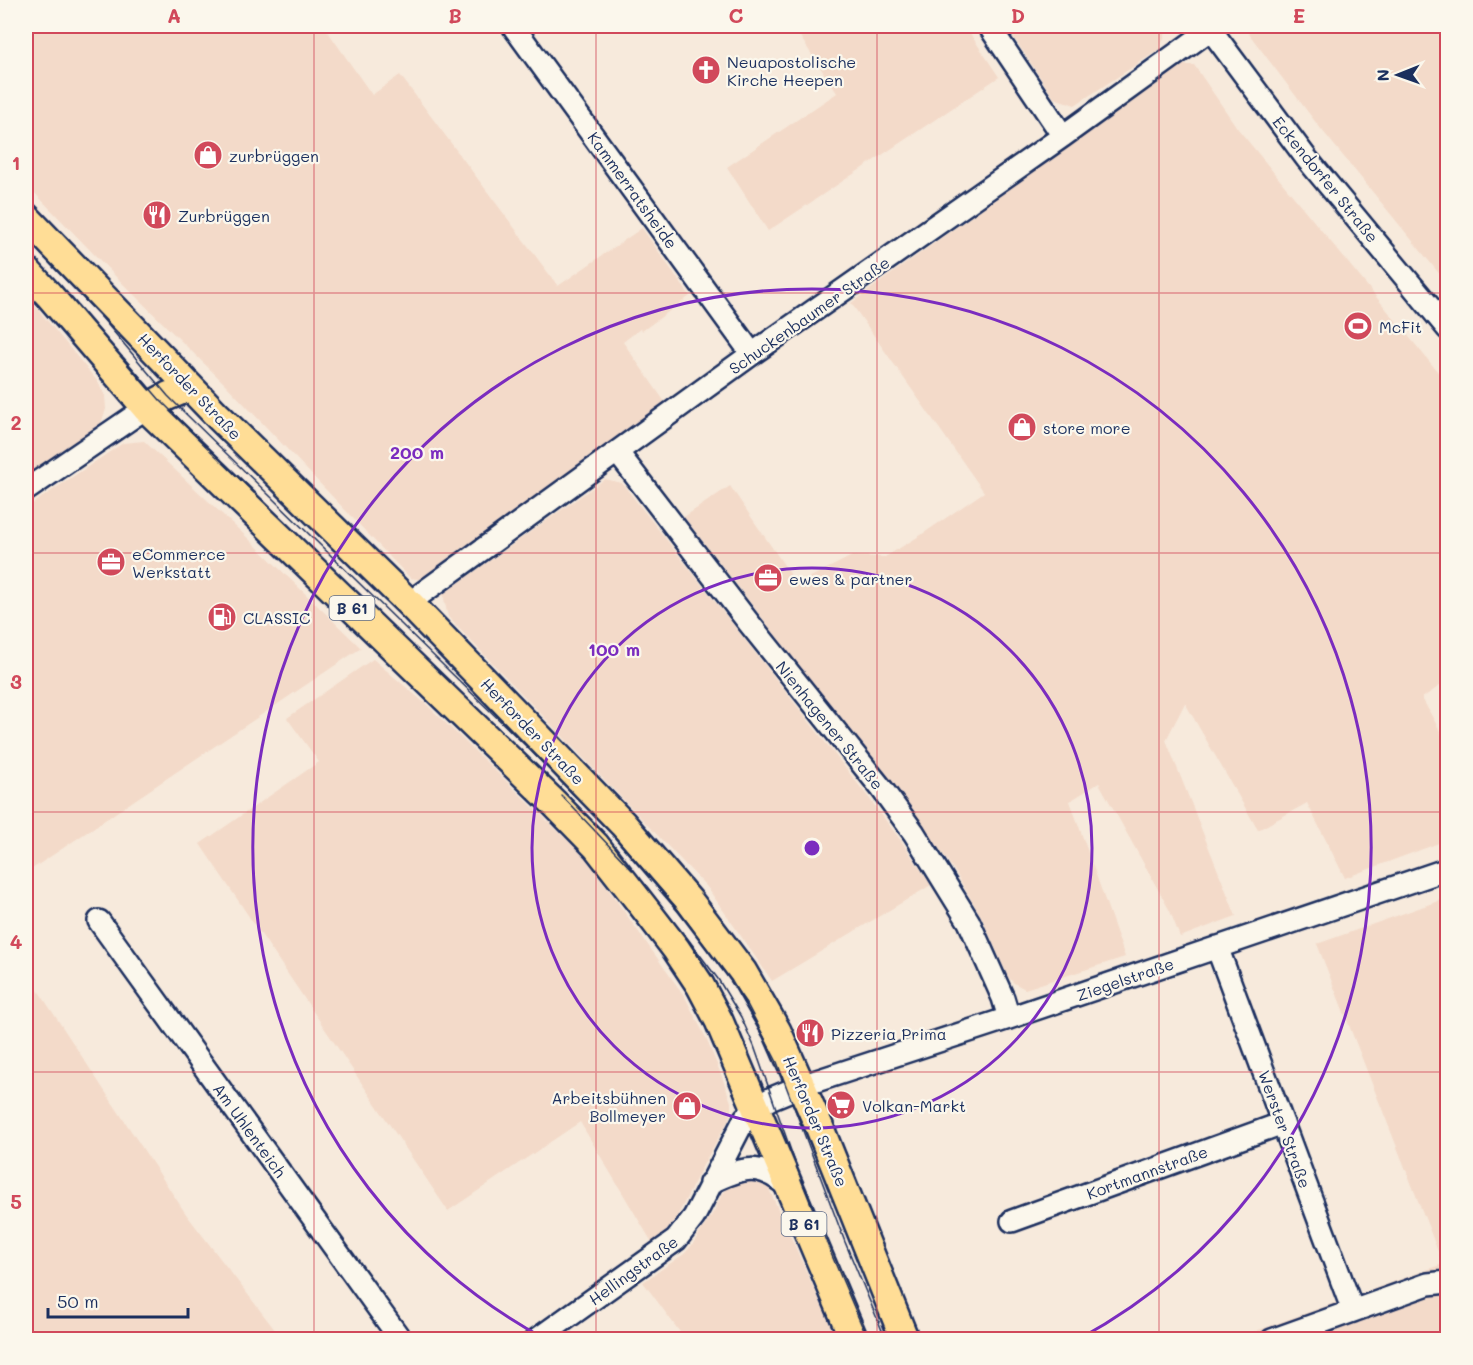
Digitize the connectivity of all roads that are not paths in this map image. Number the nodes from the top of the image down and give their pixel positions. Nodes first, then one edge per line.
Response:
1 (513, 26) edge
2 (989, 26) edge
3 (1209, 27) edge
4 (1063, 136) junction
5 (26, 217) edge
6 (26, 270) edge
7 (1448, 329) edge
8 (752, 354) junction
9 (190, 387) junction
10 (146, 408) junction
11 (618, 453) junction
12 (26, 490) edge
13 (410, 604) junction
14 (1448, 869) edge
15 (99, 921) dead end
16 (1217, 947) junction
17 (1009, 1018) junction
18 (801, 1086) junction
19 (756, 1107) junction
20 (1282, 1123) junction
21 (710, 1183) junction
22 (789, 1188) junction
23 (1012, 1221) dead end
24 (1448, 1282) edge
25 (1353, 1311) junction
26 (401, 1340) edge
27 (536, 1340) edge
28 (854, 1340) edge
29 (905, 1340) edge
30 (1272, 1340) edge

1 - 8 street, Kammerratsheide
2 - 4 street
3 - 4 street, Schuckenbaumer Straße
3 - 7 street, Eckendorfer Straße
4 - 8 street, Schuckenbaumer Straße
5 - 9 main road, Herforder Straße / B 61
6 - 10 main road, B 61
8 - 11 street, Schuckenbaumer Straße
9 - 10 main road
9 - 13 main road, Herforder Straße / B 61
10 - 12 street
10 - 19 main road, B 61
11 - 13 street, Schuckenbaumer Straße
11 - 17 street, Nienhagener Straße
13 - 18 main road, Herforder Straße / B 61
14 - 16 street, Ziegelstraße
15 - 26 street, Am Uhlenteich
16 - 17 street, Ziegelstraße
16 - 20 street, Werster Straße
17 - 18 street, Ziegelstraße
18 - 19 street, Ziegelstraße
18 - 29 main road, Herforder Straße / B 61
19 - 21 street, Hellingstraße
19 - 22 main road, B 61
20 - 23 street, Kortmannstraße
20 - 25 street, Werster Straße
21 - 22 street
21 - 27 street, Hellingstraße
22 - 28 main road, B 61
24 - 25 street
25 - 30 street

